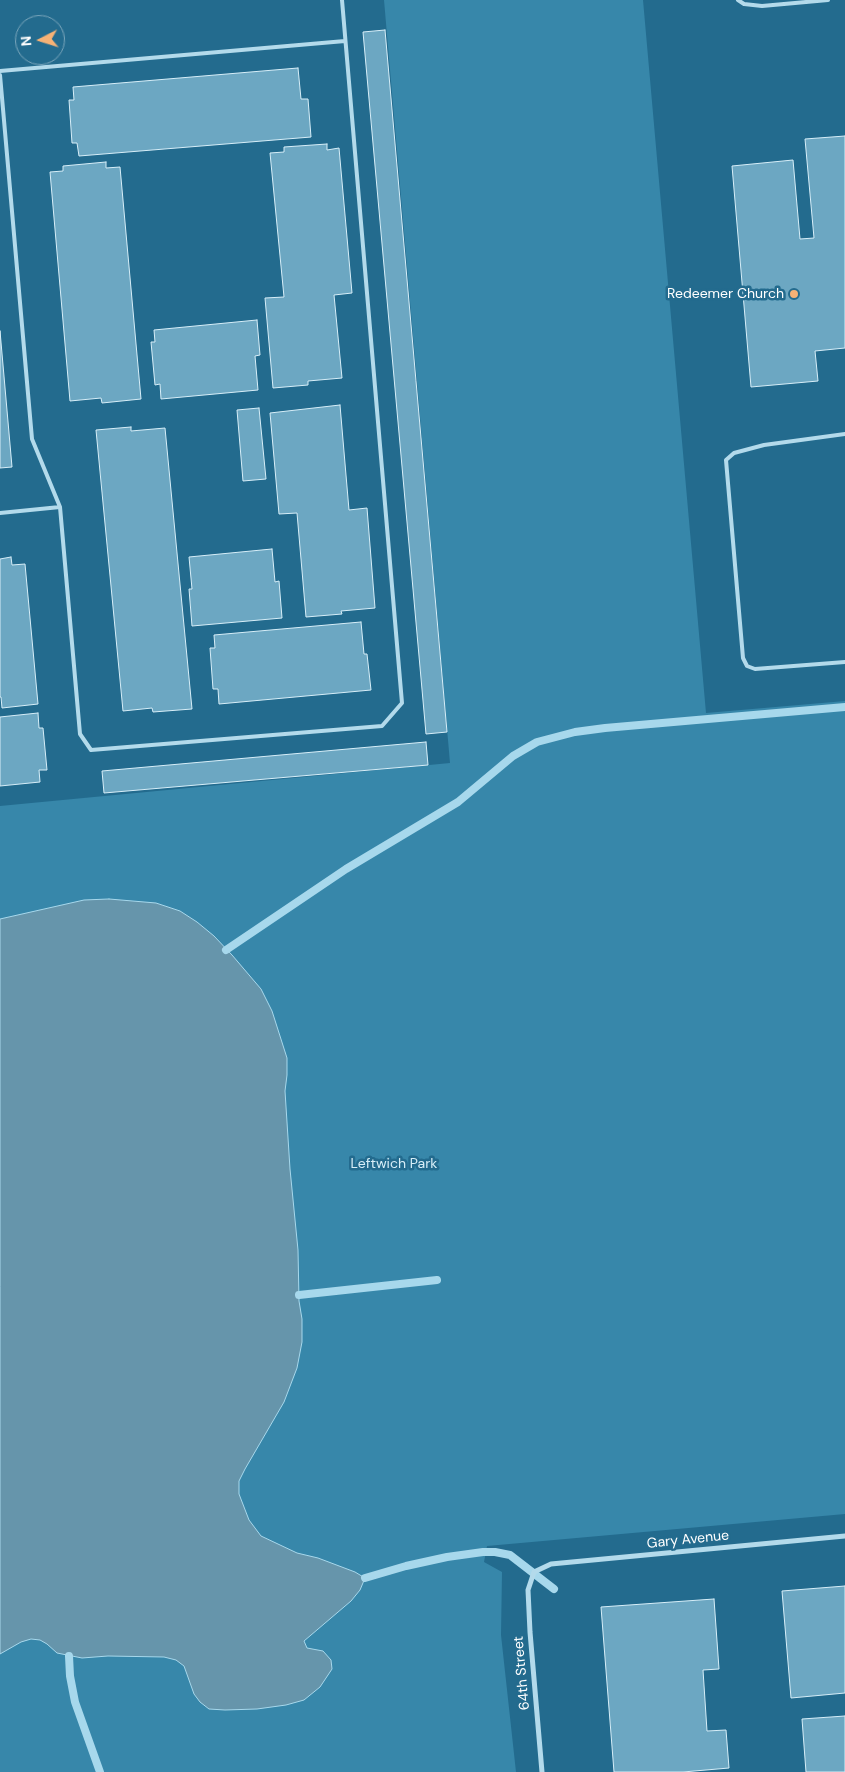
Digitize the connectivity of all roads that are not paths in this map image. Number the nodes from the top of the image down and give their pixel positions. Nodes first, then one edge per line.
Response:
1 (342, 0) edge
2 (738, 0) edge
3 (828, 0) edge
4 (345, 41) junction
5 (0, 71) edge
6 (0, 75) edge
7 (845, 434) edge
8 (60, 507) junction
9 (0, 513) edge
10 (845, 662) edge
11 (845, 1536) edge
12 (534, 1572) joint
13 (542, 1772) edge

1 - 4 lane
2 - 3 lane
4 - 5 lane
4 - 8 lane
6 - 8 lane
7 - 10 lane
8 - 9 lane
11 - 12 street, Gary Avenue
12 - 13 street, 64th Street

